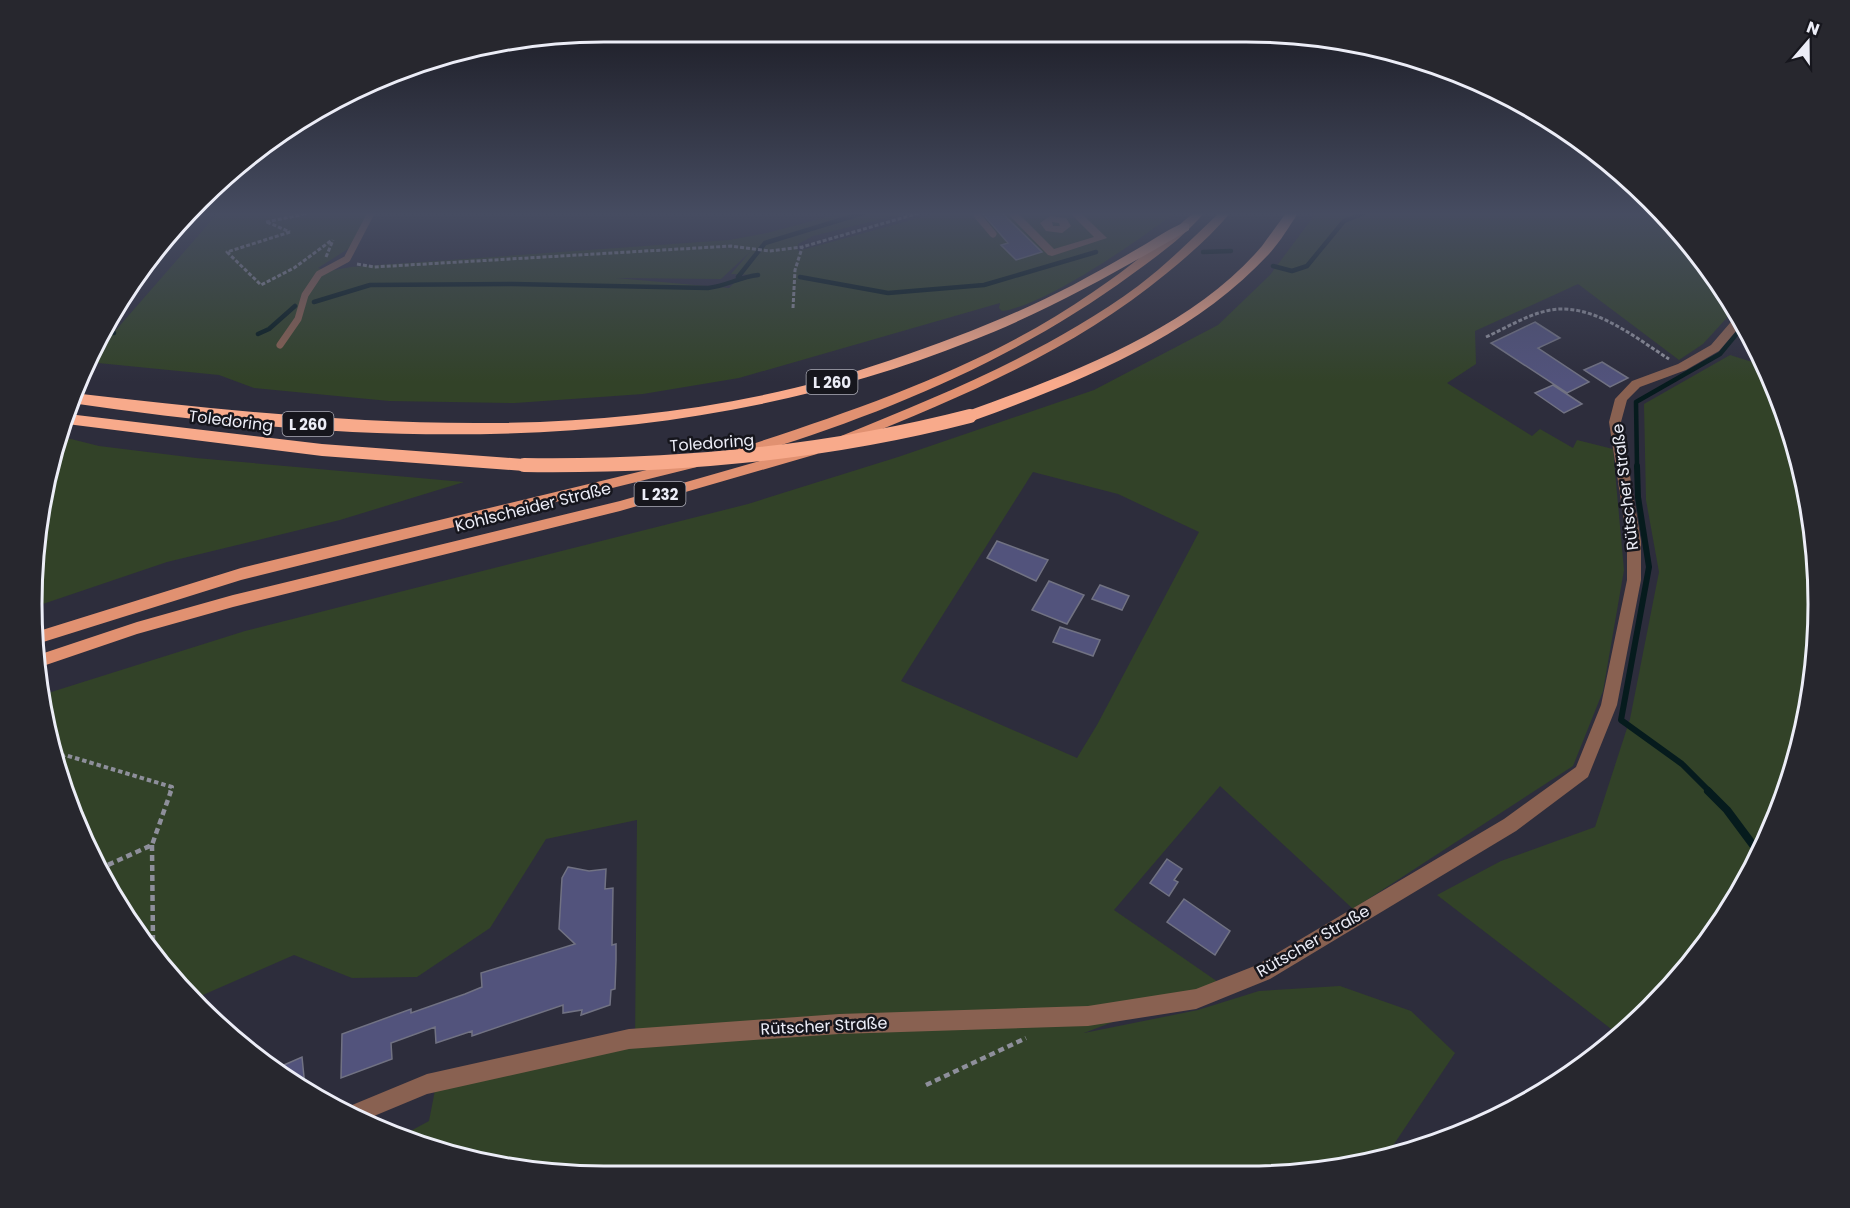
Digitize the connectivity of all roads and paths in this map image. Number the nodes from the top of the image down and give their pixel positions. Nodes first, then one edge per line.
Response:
1 (245, 269) edge
2 (291, 269) edge
3 (328, 269) edge
4 (794, 269) edge
5 (1110, 269) edge
6 (1131, 269) edge
7 (1165, 269) edge
8 (1243, 269) edge
9 (793, 308) dead end
10 (1734, 326) edge
11 (1485, 337) dead end
12 (280, 345) dead end
13 (1682, 367) junction
14 (81, 399) edge
15 (73, 420) edge
16 (43, 636) edge
17 (45, 659) edge
18 (63, 756) edge
19 (152, 845) junction
20 (107, 866) edge
21 (153, 939) edge
22 (1046, 1018) junction
23 (926, 1085) dead end
24 (361, 1111) edge

1 - 2 path
3 - 12 lane
4 - 9 path
5 - 14 highway, Toledoring / L 260
6 - 16 main road, Kohlscheider Straße / L 232
7 - 17 main road, Kohlscheider Straße / L 232
8 - 15 highway, Toledoring / L 260, bridge
10 - 13 street, Rütscher Straße
11 - 13 path
13 - 22 street, Rütscher Straße
18 - 19 path
19 - 20 path
19 - 21 path
22 - 23 path
22 - 24 street, Rütscher Straße

